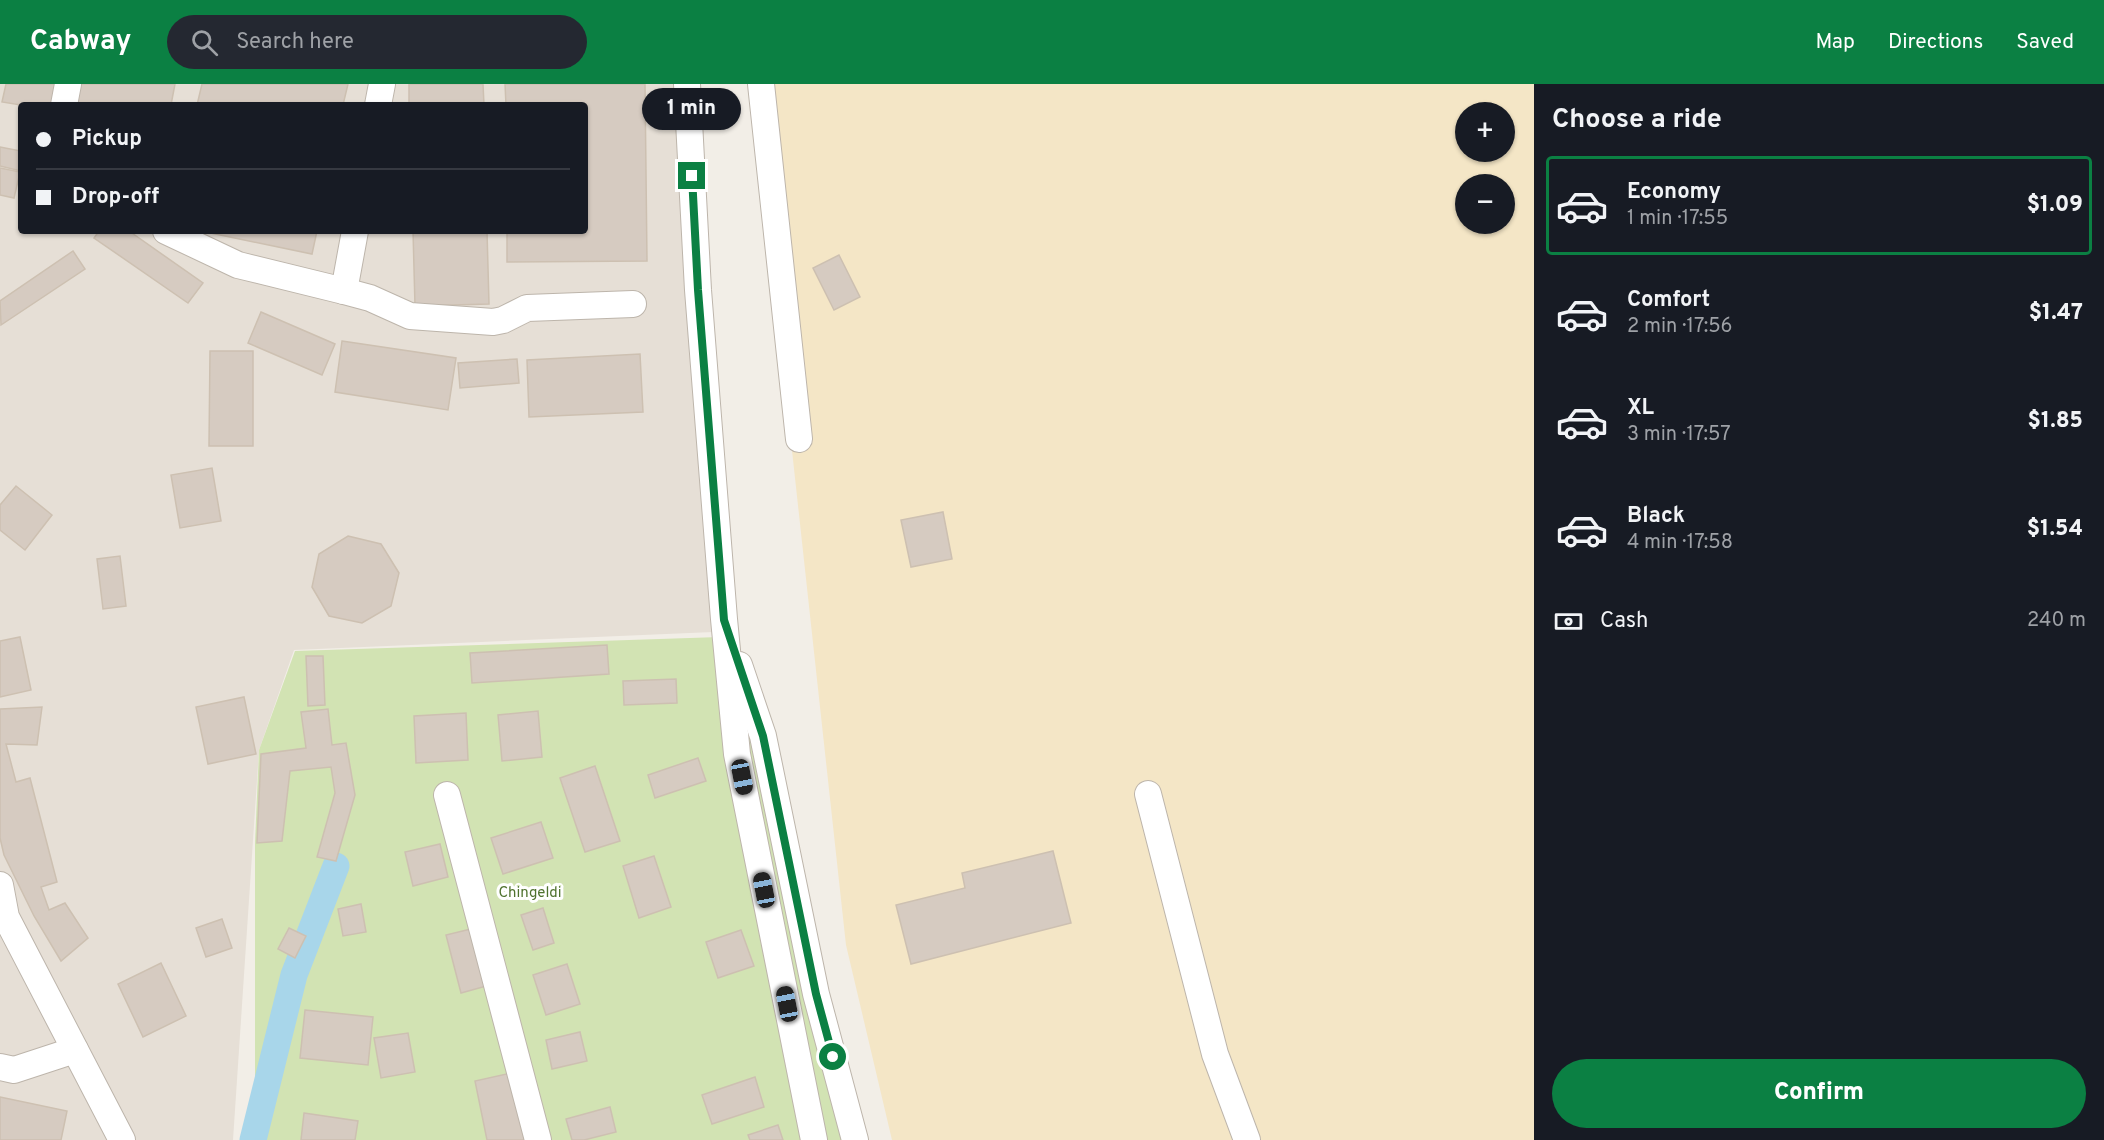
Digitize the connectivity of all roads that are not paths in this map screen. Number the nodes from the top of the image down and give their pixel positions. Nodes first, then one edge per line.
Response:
1 (68, 84) edge
2 (382, 84) edge
3 (687, 84) edge
4 (761, 84) edge
5 (65, 102) edge
6 (379, 102) edge
7 (172, 234) edge
8 (354, 234) edge
9 (344, 291) junction
10 (633, 304) dead end
11 (799, 439) dead end
12 (724, 620) junction
13 (1148, 794) dead end
14 (447, 795) dead end
15 (0, 885) edge
16 (75, 1050) junction
17 (0, 1067) edge
18 (122, 1140) edge
19 (537, 1140) edge
20 (814, 1140) edge
21 (855, 1140) edge
22 (1247, 1140) edge

1 - 5 street
2 - 6 street
3 - 12 street
4 - 11 street
7 - 9 street
8 - 9 street
9 - 10 street
12 - 20 street
12 - 21 street
13 - 22 street
14 - 19 street
15 - 16 street
16 - 17 street
16 - 18 street

